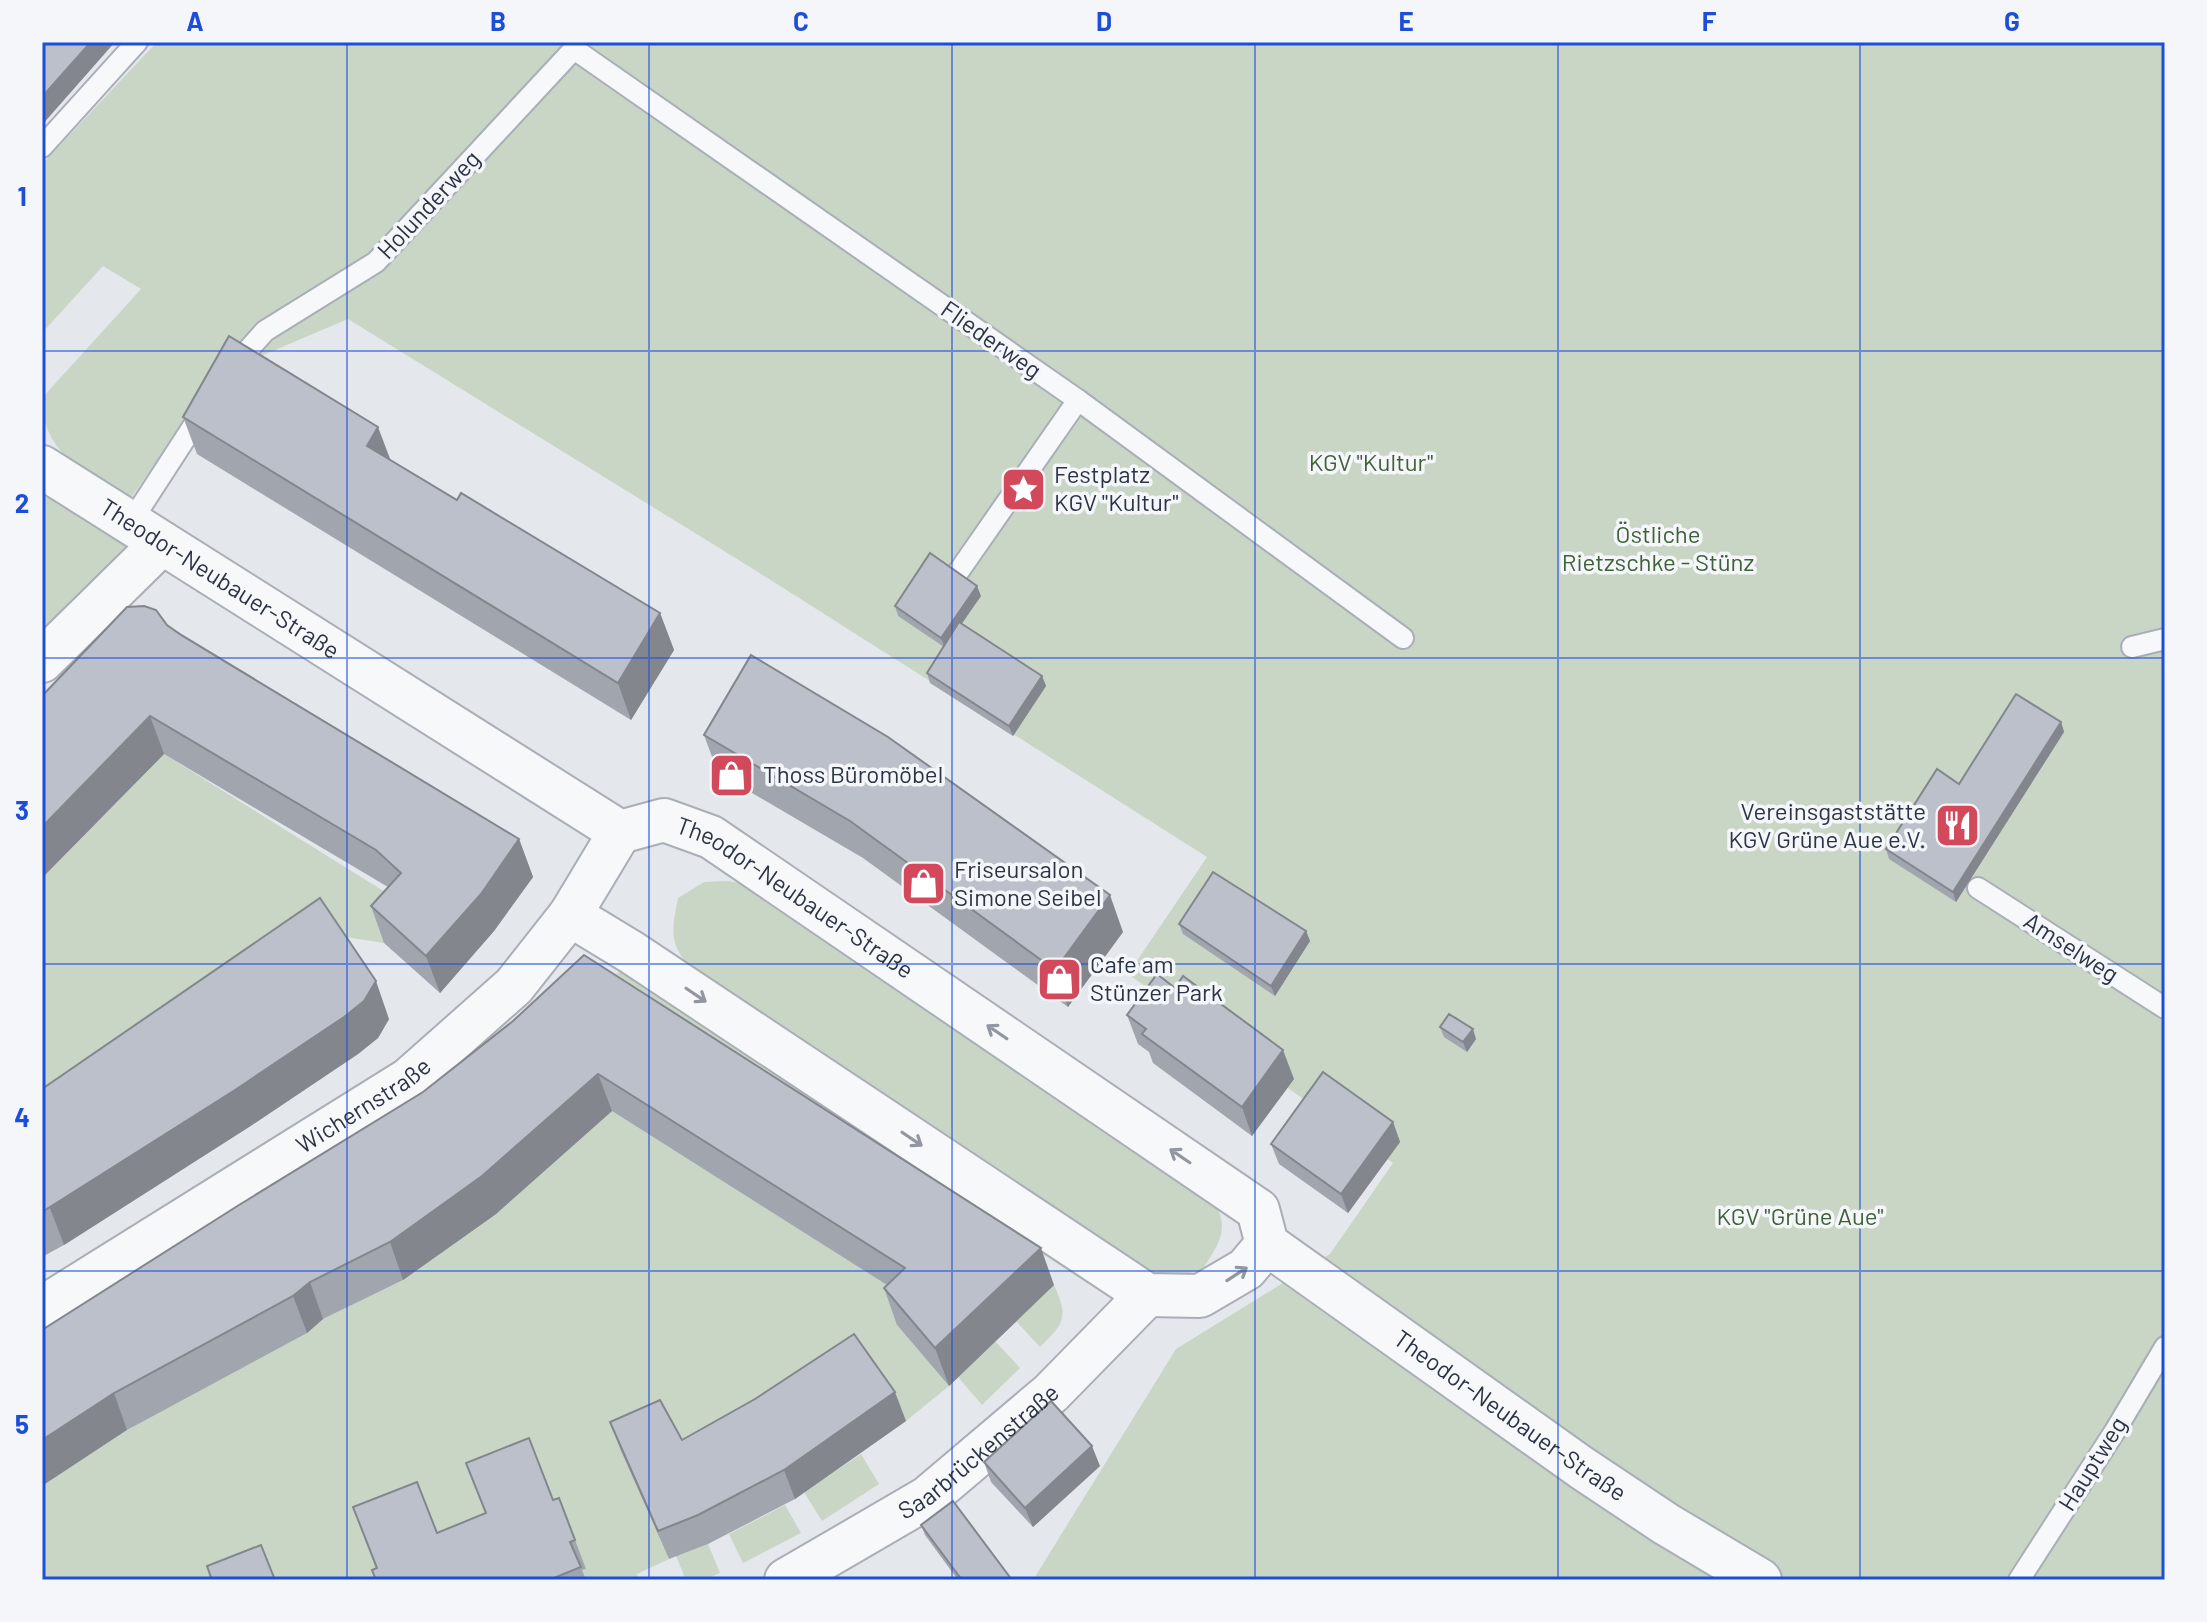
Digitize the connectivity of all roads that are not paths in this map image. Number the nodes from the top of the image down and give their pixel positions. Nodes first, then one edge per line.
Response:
1 (137, 42) edge
2 (574, 49) joint
3 (42, 147) edge
4 (1078, 400) junction
5 (42, 467) edge
6 (146, 532) junction
7 (959, 571) edge
8 (1403, 638) dead end
9 (2165, 639) edge
10 (2132, 647) dead end
11 (42, 661) edge
12 (620, 832) junction
13 (1978, 888) dead end
14 (570, 915) junction
15 (2165, 1008) edge
16 (1267, 1244) junction
17 (1147, 1295) junction
18 (42, 1308) edge
19 (2165, 1347) edge
20 (786, 1580) edge
21 (1760, 1580) edge
22 (2019, 1580) edge

1 - 3 lane
2 - 4 lane, Fliederweg
2 - 6 lane, Holunderweg
4 - 7 lane
4 - 8 lane, Fliederweg
5 - 6 street, Theodor-Neubauer-Straße
6 - 11 street
6 - 12 street, Theodor-Neubauer-Straße
9 - 10 lane
12 - 14 street, Wichernstraße
16 -> 12 street, Theodor-Neubauer-Straße
13 - 15 lane, Amselweg
14 -> 17 street
14 - 18 street, Wichernstraße
17 -> 16 street
16 - 21 street, Theodor-Neubauer-Straße
17 - 20 street, Saarbrückenstraße
19 - 22 lane, Hauptweg

